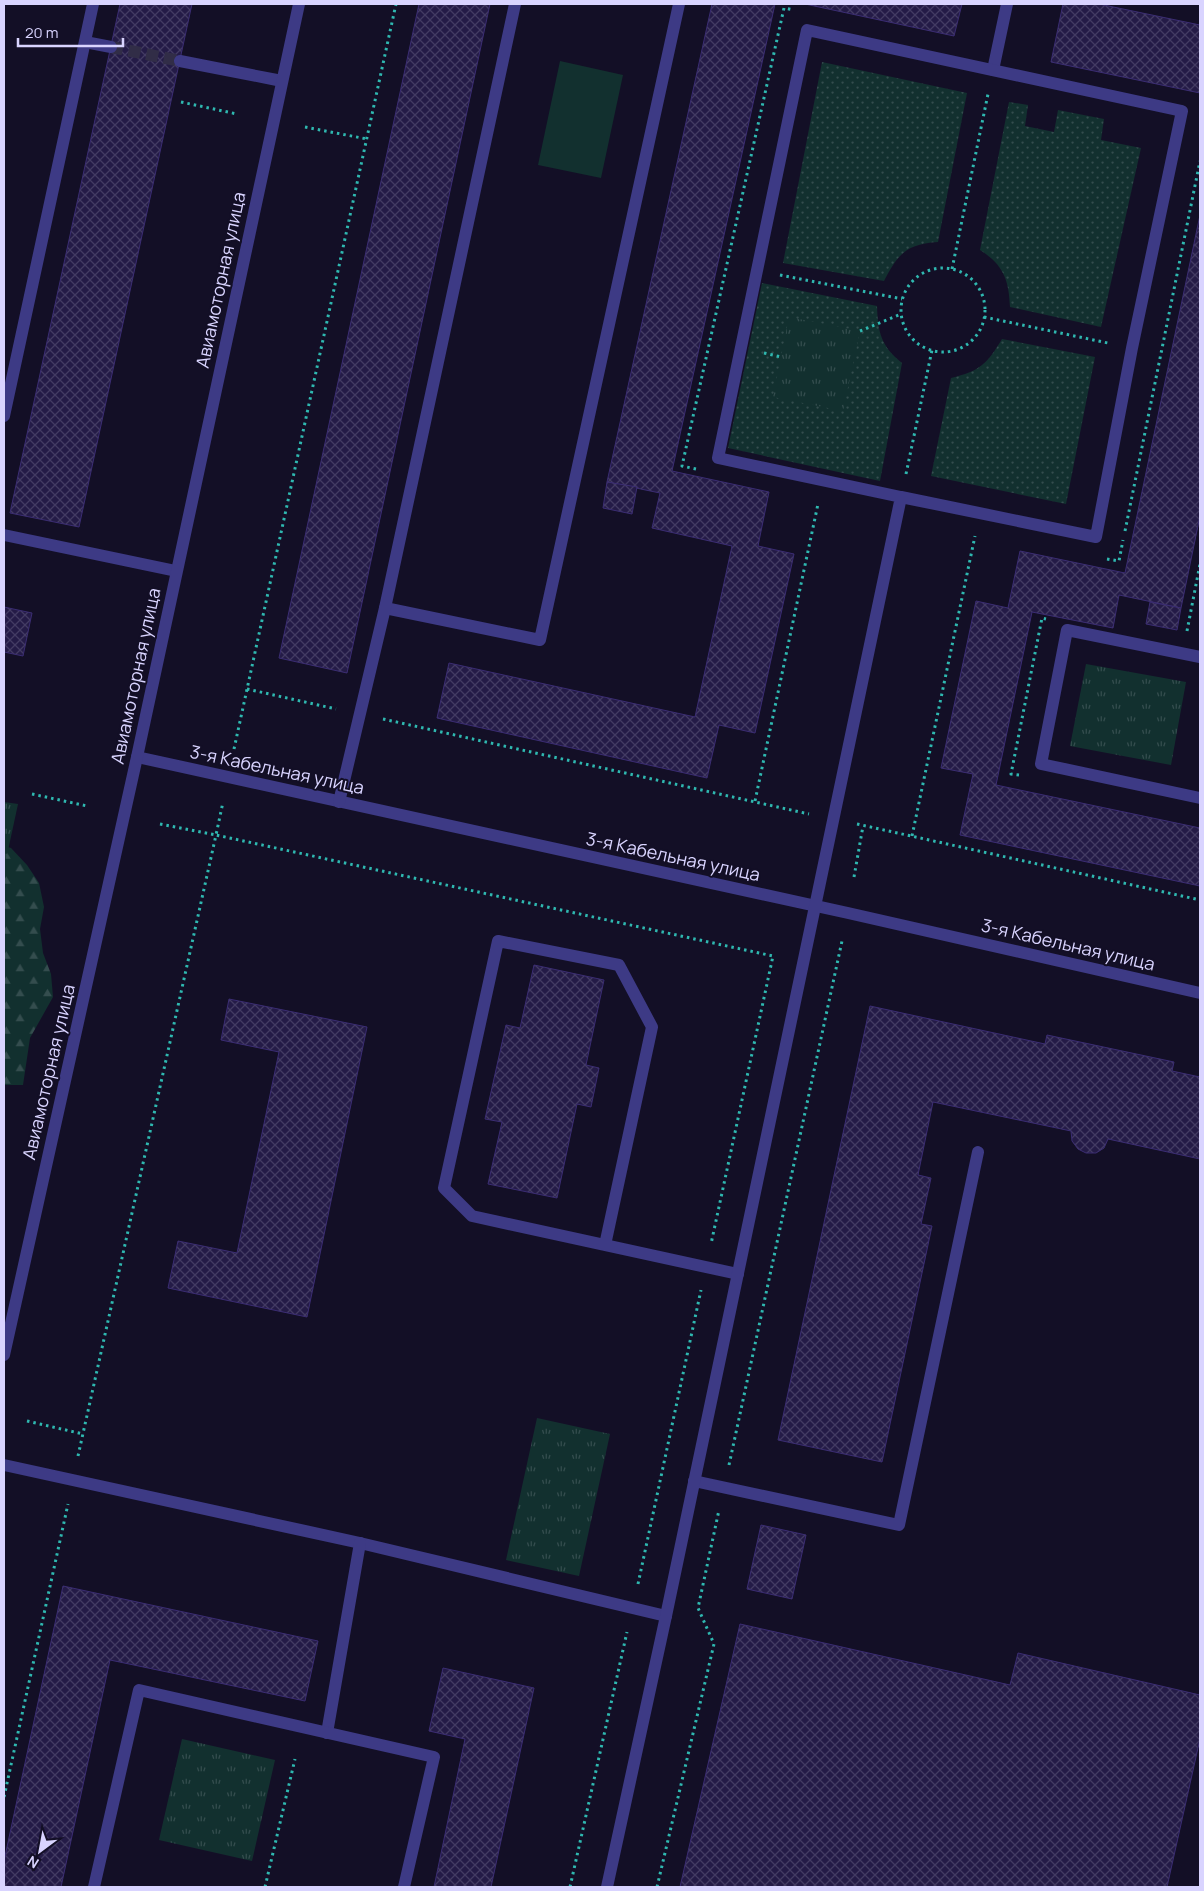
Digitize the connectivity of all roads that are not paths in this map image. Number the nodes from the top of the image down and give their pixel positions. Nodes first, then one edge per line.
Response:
1 (93, 4) edge
2 (299, 4) edge
3 (515, 4) edge
4 (680, 4) edge
5 (1007, 4) edge
6 (85, 42) junction
7 (111, 47) tunnel mouth
8 (180, 61) tunnel mouth
9 (993, 70) junction
10 (282, 80) junction
11 (4, 416) edge
12 (901, 497) junction
13 (4, 535) edge
14 (176, 570) junction
15 (385, 608) junction
16 (1200, 657) edge
17 (137, 757) junction
18 (1200, 798) edge
19 (339, 802) junction
20 (815, 906) junction
21 (1200, 993) edge
22 (978, 1152) dead end
23 (605, 1245) junction
24 (738, 1274) junction
25 (4, 1355) edge
26 (4, 1465) edge
27 (694, 1481) junction
28 (360, 1543) junction
29 (666, 1616) junction
30 (327, 1733) junction
31 (94, 1887) edge
32 (404, 1887) edge
33 (607, 1887) edge

1 - 6 street
2 - 10 street, Авиамоторная улица
3 - 15 street
4 - 15 street
5 - 9 street
6 - 7 street
6 - 11 street
8 - 10 street
9 - 12 street
9 - 12 street
10 - 14 street, Авиамоторная улица
12 - 20 street
13 - 14 street
14 - 17 street, Авиамоторная улица
15 - 19 street
16 - 18 street
17 - 19 street, 3-я Кабельная улица
17 - 25 street, Авиамоторная улица
19 - 20 street, 3-я Кабельная улица
20 - 21 street, 3-я Кабельная улица
20 - 24 street
22 - 27 street
23 - 23 street
23 - 24 street
24 - 27 street
26 - 28 street
27 - 29 street
28 - 29 street
28 - 30 street
29 - 33 street
30 - 31 street
30 - 32 street

